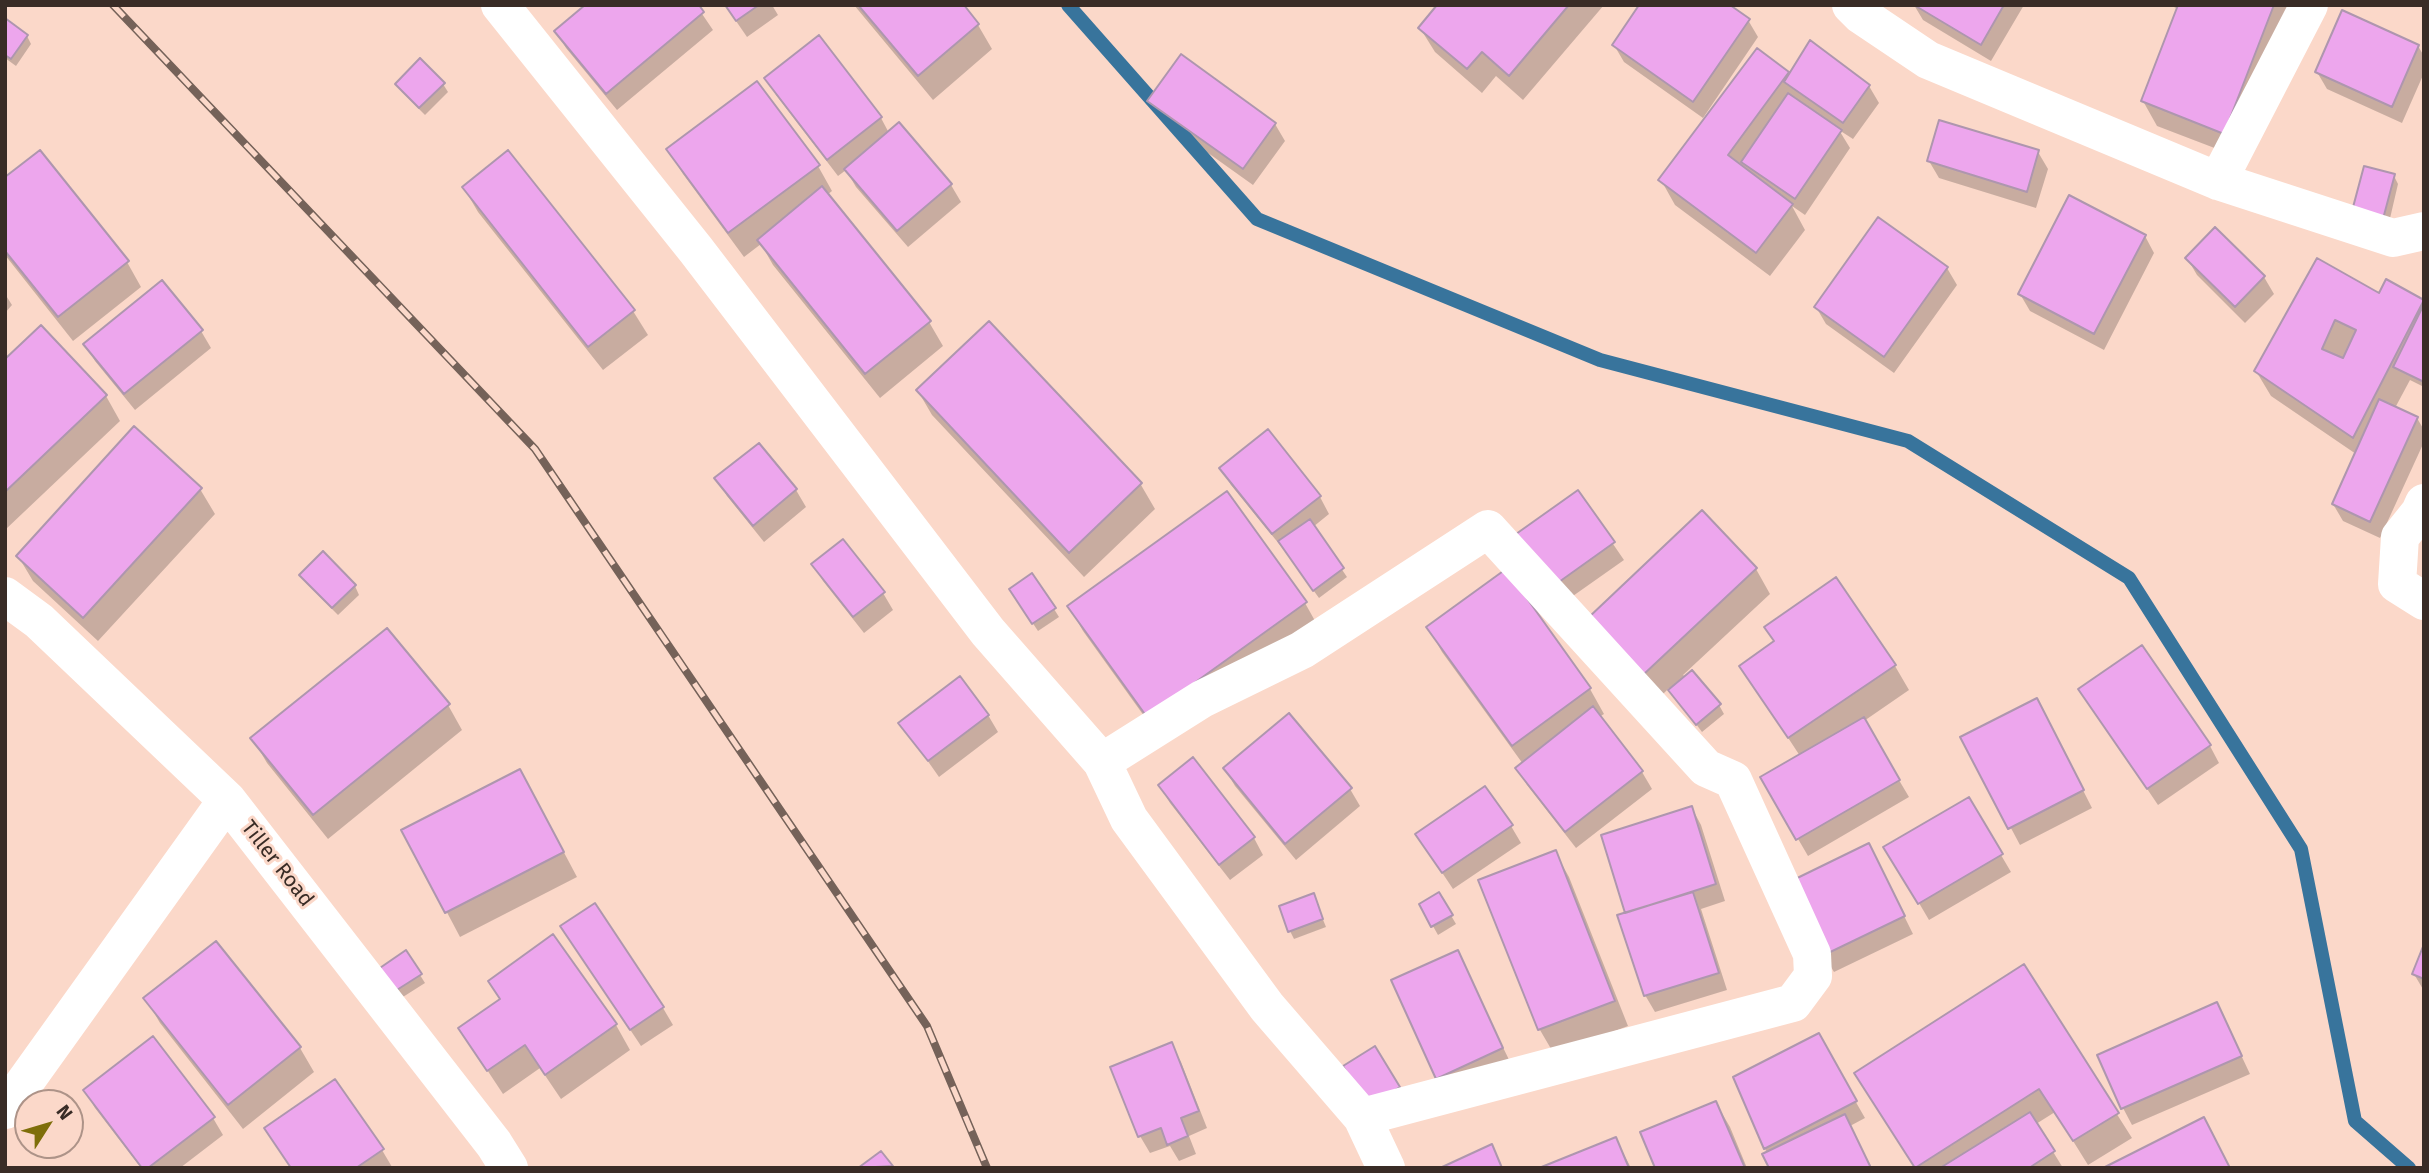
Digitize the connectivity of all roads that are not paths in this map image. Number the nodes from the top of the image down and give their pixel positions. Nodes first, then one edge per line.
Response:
1 (500, 5) edge
2 (1851, 5) edge
3 (2309, 5) edge
4 (2218, 181) junction
5 (2424, 231) edge
6 (2424, 503) edge
7 (5, 596) edge
8 (2424, 601) edge
9 (1102, 762) junction
10 (227, 800) junction
11 (5, 1110) edge
12 (1362, 1117) junction
13 (509, 1168) edge
14 (1386, 1168) edge

1 - 9 street
2 - 4 street
3 - 4 street
4 - 5 street
6 - 8 street
7 - 10 street, Tiller Road
9 - 12 street
9 - 12 street
10 - 11 street
10 - 13 street, Tiller Road
12 - 14 street

